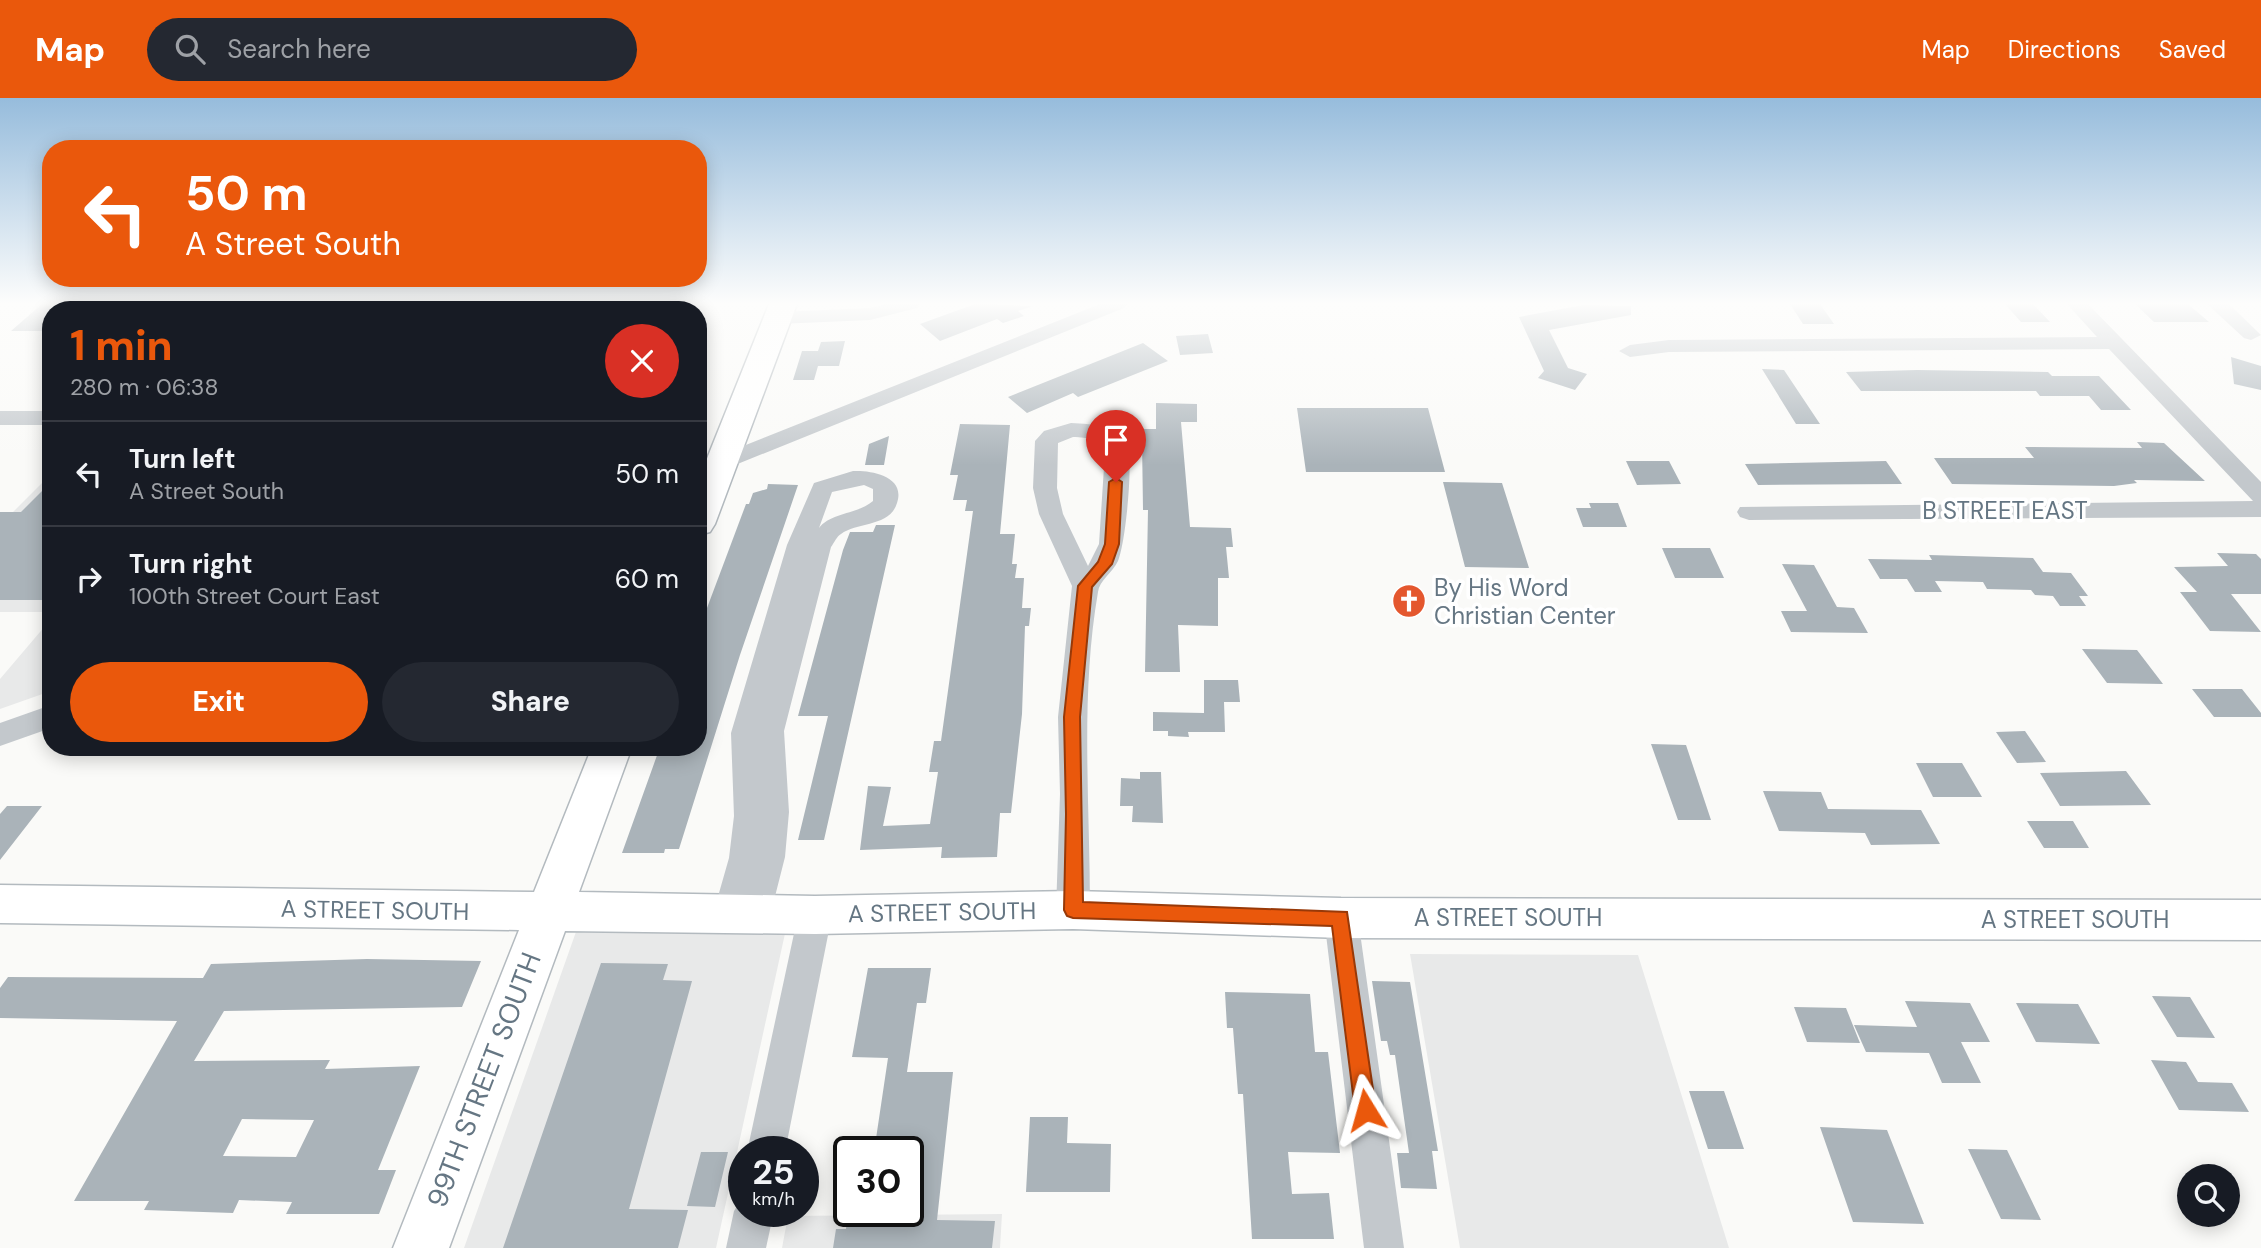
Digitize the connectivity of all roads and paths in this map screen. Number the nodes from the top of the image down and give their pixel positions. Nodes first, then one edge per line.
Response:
1 (759, 358) edge
2 (985, 358) edge
3 (2129, 358) edge
4 (0, 418) edge
5 (42, 418) edge
6 (710, 469) edge
7 (2261, 496) edge
8 (2261, 509) edge
9 (1749, 512) dead end
10 (1085, 586) junction
11 (42, 719) edge
12 (0, 735) edge
13 (609, 756) edge
14 (0, 904) edge
15 (1073, 910) junction
16 (548, 912) junction
17 (743, 914) junction
18 (815, 915) junction
19 (1341, 918) junction
20 (2261, 920) edge
21 (769, 1136) edge
22 (751, 1227) edge
23 (421, 1248) edge
24 (746, 1248) edge
25 (1384, 1248) edge

1 - 6 street
2 - 6 street
3 - 7 street
4 - 5 street
8 - 9 street, B STREET EAST
10 - 10 street
10 - 15 street
11 - 12 street
13 - 16 street, 99TH STREET SOUTH
14 - 16 street, A STREET SOUTH
15 - 18 street, A STREET SOUTH
15 - 19 street, A STREET SOUTH
16 - 17 street, A STREET SOUTH
16 - 23 street, 99TH STREET SOUTH
17 - 17 street
17 - 18 street, A STREET SOUTH
18 - 21 street
19 - 20 street, A STREET SOUTH
19 - 25 street
22 - 24 street

